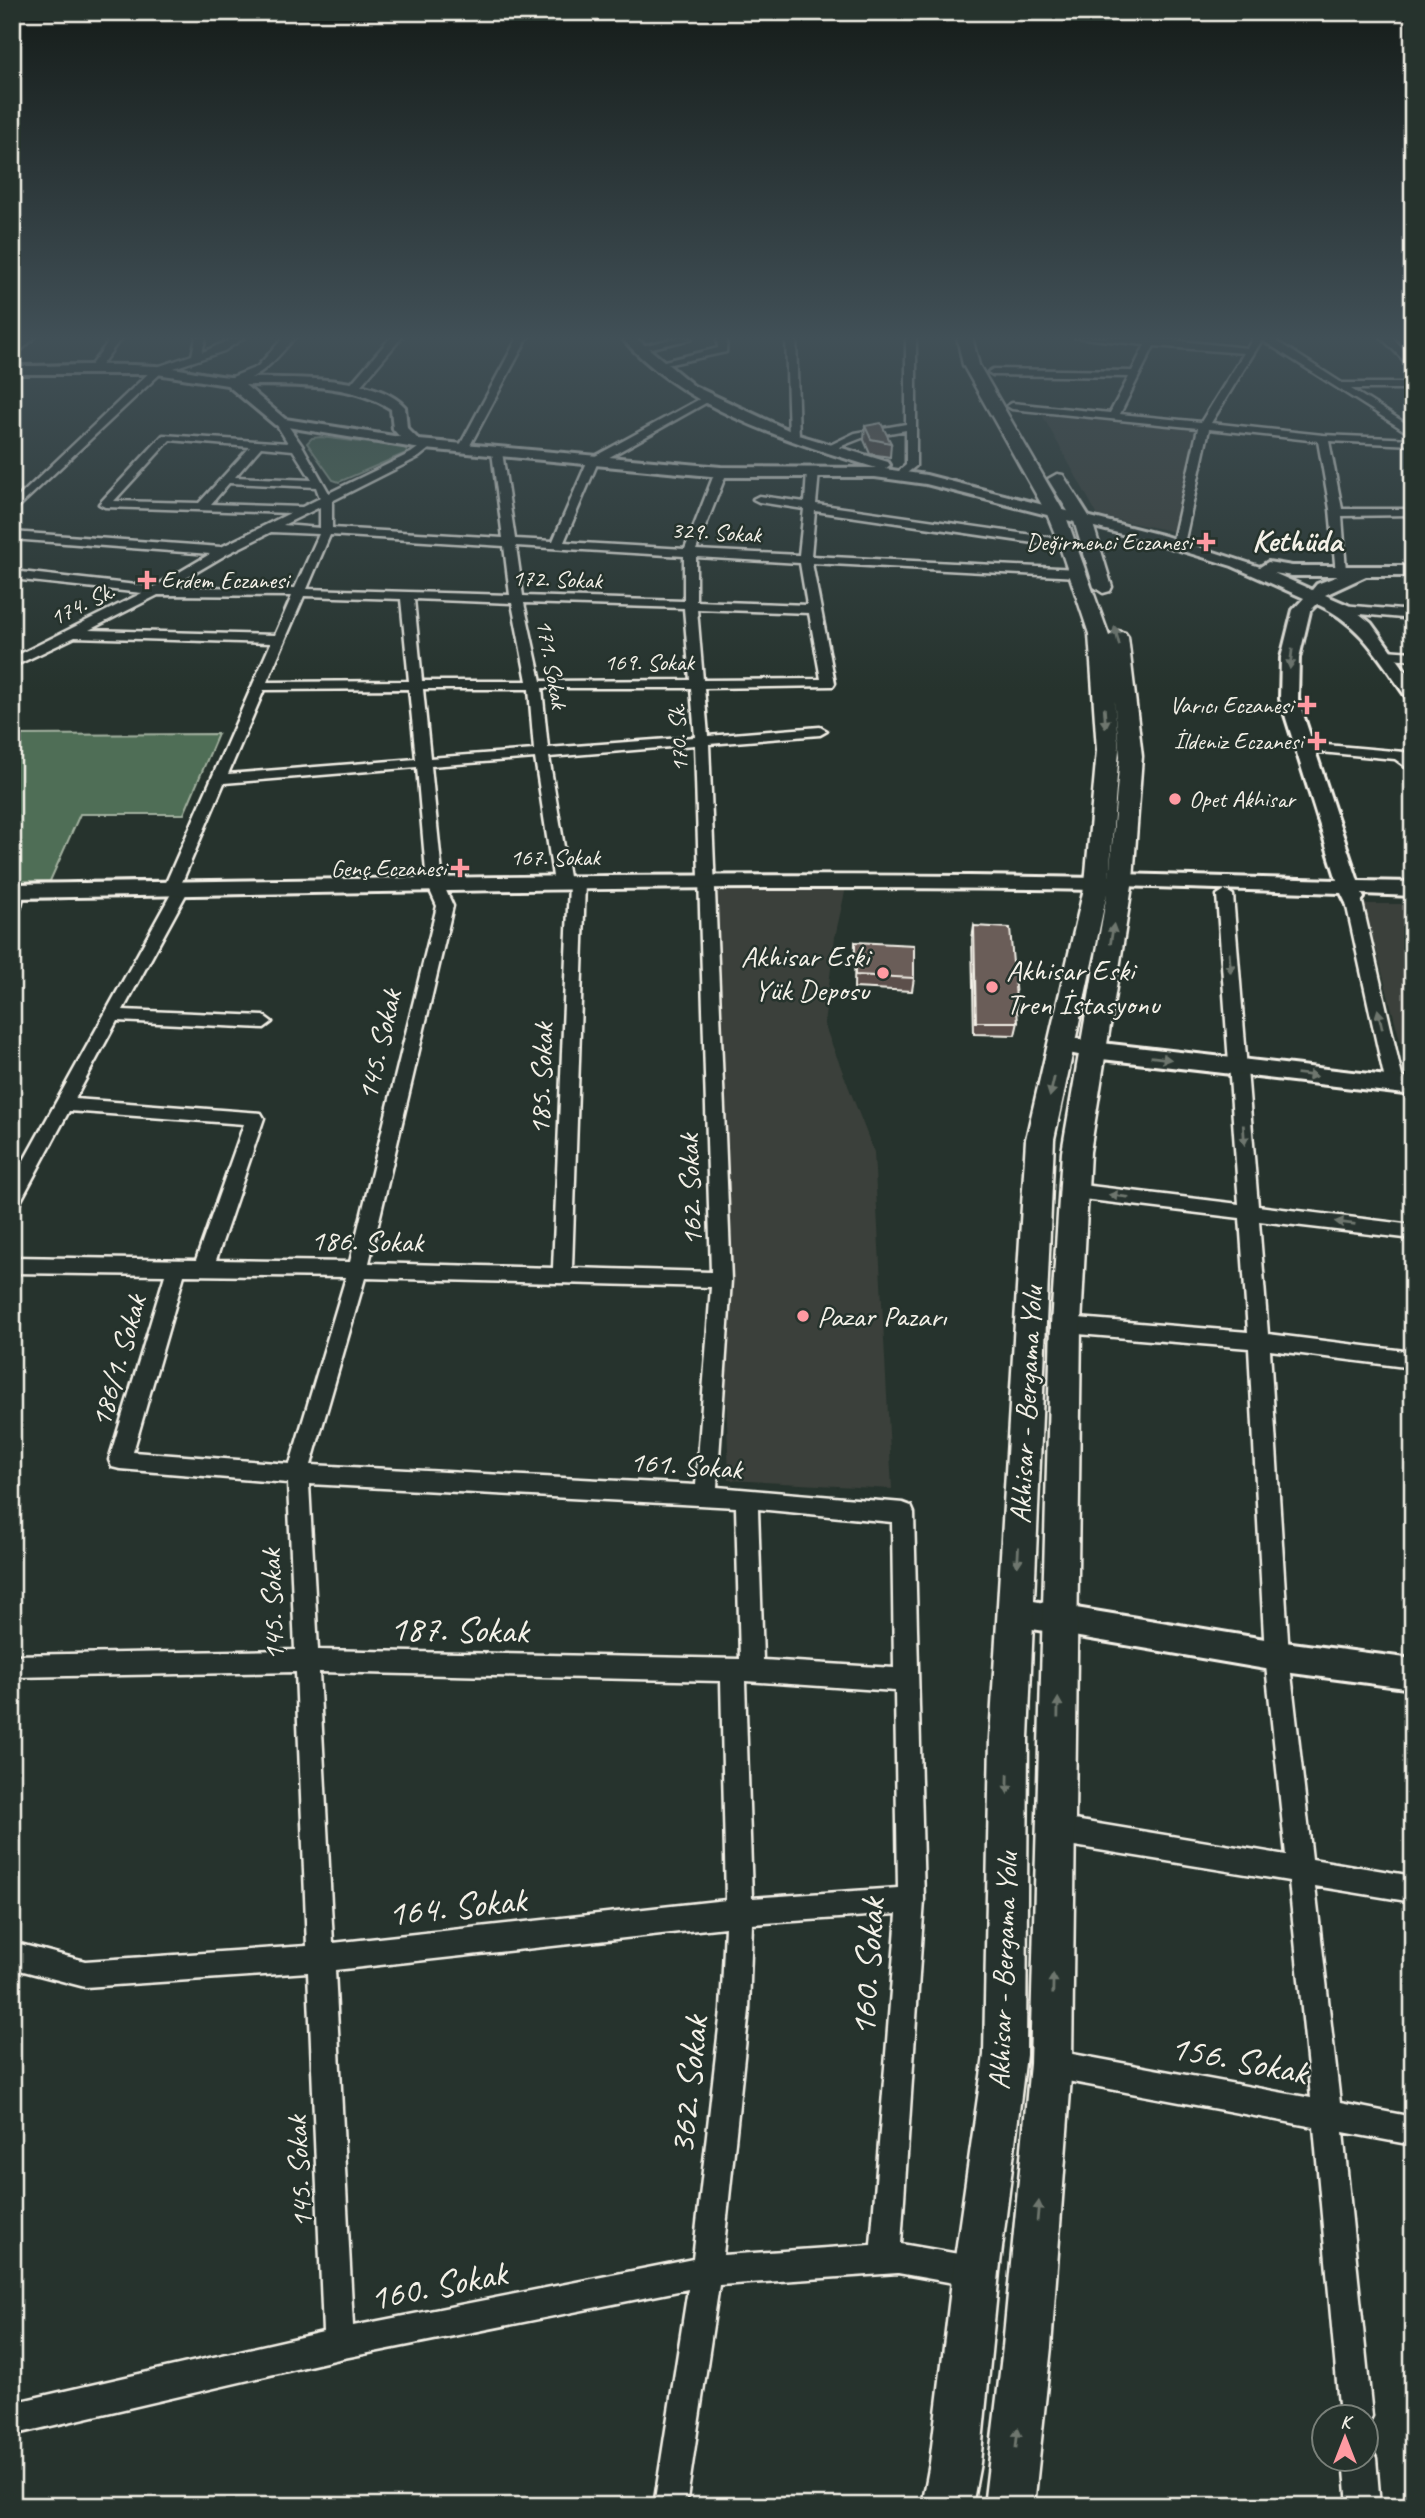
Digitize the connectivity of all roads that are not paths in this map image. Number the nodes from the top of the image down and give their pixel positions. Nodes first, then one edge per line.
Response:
1 (70, 455) edge
2 (151, 455) edge
3 (249, 455) edge
4 (302, 455) edge
5 (415, 455) edge
6 (497, 455) edge
7 (521, 455) edge
8 (606, 455) edge
9 (851, 455) edge
10 (911, 455) edge
11 (1023, 455) edge
12 (1034, 455) edge
13 (1198, 455) edge
14 (1326, 455) edge
15 (593, 462) junction
16 (720, 472) junction
17 (813, 472) junction
18 (899, 476) junction
19 (226, 480) junction
20 (320, 484) junction
21 (326, 499) junction
22 (760, 499) dead end
23 (810, 505) junction
24 (202, 507) junction
25 (12, 510) edge
26 (305, 510) junction
27 (1413, 512) edge
28 (1336, 513) junction
29 (269, 528) junction
30 (326, 531) junction
31 (12, 535) edge
32 (1071, 538) junction
33 (509, 544) junction
34 (1178, 544) junction
35 (557, 546) junction
36 (223, 551) junction
37 (690, 551) junction
38 (805, 559) junction
39 (1238, 563) junction
40 (1340, 571) junction
41 (1364, 571) junction
42 (1413, 571) edge
43 (12, 575) edge
44 (156, 591) junction
45 (299, 592) junction
46 (407, 595) junction
47 (1314, 597) junction
48 (517, 599) junction
49 (690, 604) junction
50 (814, 608) junction
51 (1342, 609) junction
52 (1413, 615) edge
53 (71, 632) junction
54 (278, 639) junction
55 (1385, 654) junction
56 (1413, 656) edge
57 (12, 663) edge
58 (415, 685) junction
59 (535, 685) junction
60 (698, 685) junction
61 (257, 686) junction
62 (1413, 694) edge
63 (820, 732) dead end
64 (702, 741) junction
65 (1304, 747) junction
66 (542, 755) junction
67 (423, 765) junction
68 (1413, 768) edge
69 (217, 779) junction
70 (570, 883) junction
71 (708, 883) junction
72 (435, 884) junction
73 (1113, 884) junction
74 (177, 887) junction
75 (1413, 889) edge
76 (1351, 893) junction
77 (1225, 895) junction
78 (14, 897) edge
79 (1413, 899) edge
80 (111, 1015) junction
81 (264, 1022) dead end
82 (1077, 1047) junction
83 (1239, 1067) junction
84 (1404, 1086) edge
85 (66, 1105) junction
86 (1074, 1191) junction
87 (12, 1199) edge
88 (1250, 1212) junction
89 (1413, 1232) edge
90 (12, 1265) edge
91 (176, 1269) junction
92 (203, 1269) junction
93 (358, 1270) junction
94 (562, 1277) junction
95 (720, 1280) junction
96 (1066, 1325) junction
97 (1259, 1341) junction
98 (1413, 1360) edge
99 (298, 1474) junction
100 (706, 1495) junction
101 (747, 1499) junction
102 (1015, 1612) junction
103 (1059, 1621) junction
104 (1277, 1656) junction
105 (305, 1661) junction
106 (12, 1666) edge
107 (742, 1670) junction
108 (1413, 1674) edge
109 (905, 1679) junction
110 (1056, 1830) junction
111 (1300, 1868) junction
112 (1413, 1889) edge
113 (911, 1900) junction
114 (739, 1912) junction
115 (12, 1955) edge
116 (320, 1958) junction
117 (1051, 2064) junction
118 (1327, 2115) junction
119 (1413, 2131) edge
120 (885, 2258) junction
121 (706, 2271) junction
122 (976, 2272) junction
123 (339, 2344) junction
124 (1355, 2402) edge
125 (12, 2419) edge
126 (1361, 2472) edge
127 (670, 2506) edge
128 (947, 2506) edge
129 (1009, 2506) edge
130 (1364, 2506) edge

1 - 25 street
2 - 24 street
3 - 19 street
4 - 20 street
5 - 21 street, 174. Sk.
6 - 33 street, 171. Sokak
7 - 15 street
8 - 15 street
9 - 18 street
10 - 18 street
11 - 32 main road, Akhisar - Bergama Yolu
12 - 32 main road, Akhisar - Bergama Yolu
13 - 34 street
14 - 28 street
15 - 16 street
15 - 35 street
16 - 17 street
16 - 37 street, 170. Sk.
17 - 18 street
17 - 23 street, 169. Sokak
18 - 32 street
19 - 20 street
19 - 24 street
20 - 21 street
21 - 26 street, 174. Sk.
21 - 30 street
22 - 23 street
23 - 32 street
23 - 38 street, 169. Sokak
24 - 26 street
26 - 29 street, 174. Sk.
27 - 28 street
28 - 40 street
29 - 30 street, 329. Sokak
29 - 36 street, 174. Sk.
30 - 33 street, 329. Sokak
30 - 45 street
31 - 36 street
32 - 34 street
32 - 38 street, 329. Sokak
32 -> 73 main road, Akhisar - Bergama Yolu
73 -> 32 main road, Akhisar - Bergama Yolu
33 - 35 street, 329. Sokak
33 - 48 street, 171. Sokak
34 - 39 street
35 - 37 street, 329. Sokak
36 - 44 street, 174. Sk.
37 - 38 street, 329. Sokak
37 - 49 street, 170. Sk.
38 - 50 street, 169. Sokak
39 - 40 street
39 - 47 street
40 - 41 street
41 - 42 street
41 - 47 street
43 - 44 street, 172. Sokak
44 - 45 street, 172. Sokak
44 - 53 street, 174. Sk.
45 - 46 street, 172. Sokak
45 - 54 street
46 - 48 street, 172. Sokak
46 - 58 street, 145. Sokak
47 - 51 street
47 -> 65 street
48 - 49 street, 172. Sokak
48 - 59 street, 171. Sokak
49 - 50 street, 172. Sokak
49 - 60 street, 170. Sk.
50 - 60 street, 169. Sokak
51 - 52 street
51 - 55 street
53 - 54 street
53 - 57 street, 174. Sk.
54 - 61 street
55 - 56 street
55 - 62 street
58 - 59 street, 169. Sokak
58 - 61 street, 169. Sokak
58 - 67 street, 145. Sokak
59 - 60 street, 169. Sokak
59 - 66 street, 171. Sokak
60 - 64 street, 170. Sk.
61 - 69 street
63 - 64 street
64 - 66 street
64 - 71 street, 170. Sk.
65 - 68 street
65 - 76 street
66 - 67 street
66 - 70 street, 171. Sokak
67 - 69 street
67 - 72 street, 145. Sokak
69 - 74 street
70 - 71 street, 167. Sokak
70 - 72 street, 167. Sokak
70 - 94 street, 185. Sokak
71 - 73 street, 167. Sokak
71 - 95 street, 162. Sokak
72 - 74 street, 167. Sokak
72 - 93 street, 145. Sokak
73 - 76 street
73 - 77 street
73 - 82 main road, Akhisar - Bergama Yolu
74 - 78 street, 167. Sokak
74 - 80 street
75 - 76 street
76 - 77 street
76 - 79 street
84 -> 76 street
77 -> 83 street
80 - 81 street
80 - 85 street
82 -> 83 street
82 - 86 main road, Akhisar - Bergama Yolu
82 -> 102 main road, Akhisar - Bergama Yolu
83 -> 84 street
83 -> 88 street
85 - 87 street
85 - 92 street
88 -> 86 street
86 - 96 main road, Akhisar - Bergama Yolu
89 -> 88 street
88 - 97 street
90 - 91 street, 186. Sokak
91 - 92 street, 186. Sokak
91 - 99 street, 186/1. Sokak
92 - 93 street, 186. Sokak
93 - 94 street, 186. Sokak
93 - 99 street, 145. Sokak
94 - 95 street, 186. Sokak
95 - 100 street, 162. Sokak
96 - 97 street
96 - 103 main road, Akhisar - Bergama Yolu
97 - 98 street
97 - 104 street
99 - 100 street, 161. Sokak
99 - 105 street, 145. Sokak
100 - 101 street, 161. Sokak
101 - 107 street, 362. Sokak
101 - 109 street, 161. Sokak
102 - 103 street
102 -> 122 main road, Akhisar - Bergama Yolu
103 - 104 street
110 -> 103 main road, Akhisar - Bergama Yolu
104 - 108 street
104 - 111 street
105 - 106 street, 187. Sokak
105 - 107 street, 187. Sokak
105 - 116 street, 145. Sokak
107 - 109 street, 187. Sokak
107 - 114 street, 362. Sokak
109 - 113 street, 160. Sokak
110 - 111 street
117 -> 110 main road, Akhisar - Bergama Yolu
111 - 112 street
111 - 118 street
113 - 114 street, 164. Sokak
113 - 120 street, 160. Sokak
114 - 116 street, 164. Sokak
114 - 121 street, 362. Sokak
115 - 116 street, 164. Sokak
116 - 123 street, 145. Sokak
117 - 118 street, 156. Sokak
129 -> 117 main road, Akhisar - Bergama Yolu
118 - 119 street, 156. Sokak
118 - 124 street
120 - 121 street, 160. Sokak
120 - 122 street, 160. Sokak
121 - 123 street, 160. Sokak
121 - 127 street, 362. Sokak
122 - 128 main road, Akhisar - Bergama Yolu
123 - 125 street, 160. Sokak
126 - 130 street

